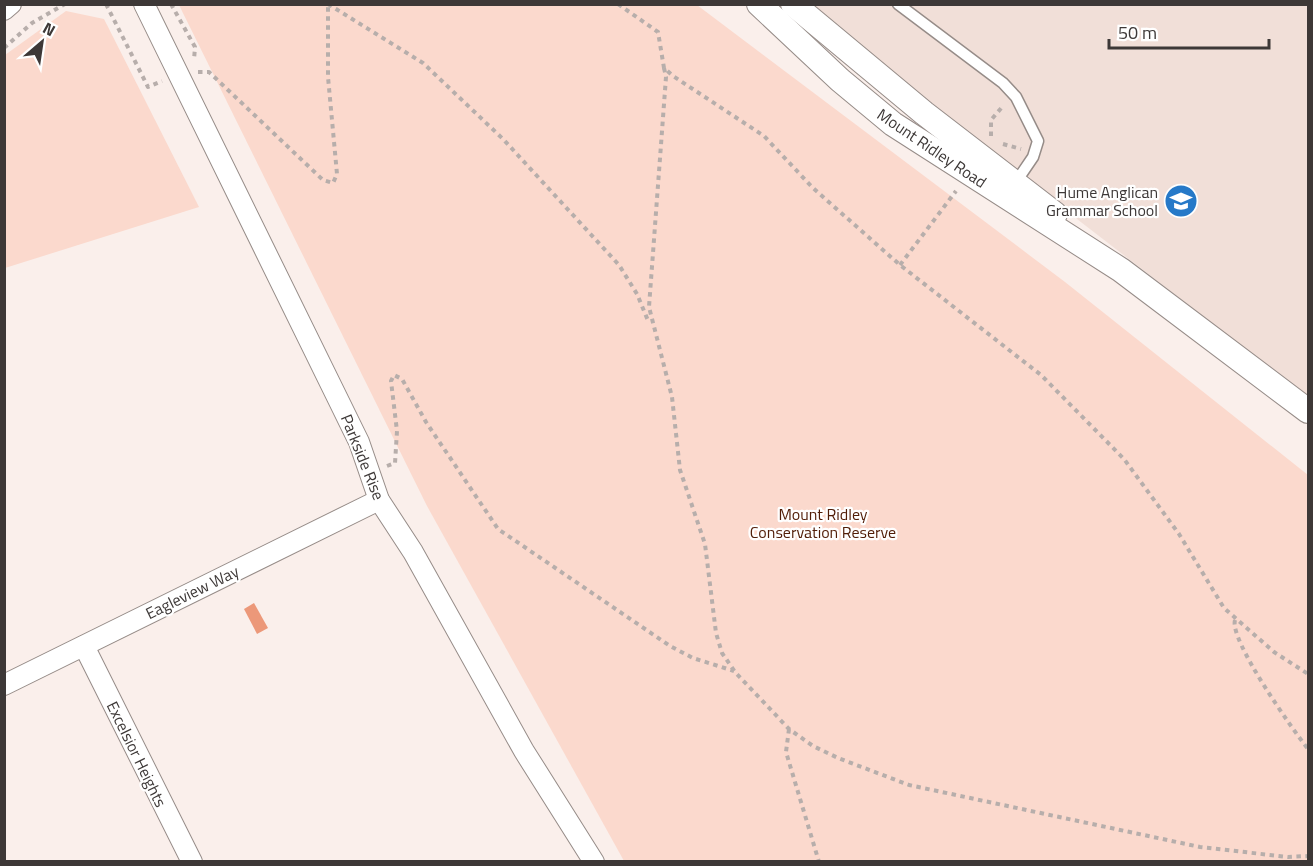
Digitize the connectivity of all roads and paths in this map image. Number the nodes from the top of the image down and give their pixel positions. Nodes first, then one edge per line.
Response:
1 (11, 4) edge
2 (65, 4) edge
3 (91, 4) edge
4 (99, 4) edge
5 (106, 4) edge
6 (144, 4) edge
7 (171, 4) edge
8 (328, 4) edge
9 (618, 4) edge
10 (759, 4) edge
11 (793, 4) edge
12 (898, 4) edge
13 (4, 10) edge
14 (4, 48) edge
15 (664, 68) junction
16 (188, 73) junction
17 (993, 142) dead end
18 (1033, 158) junction
19 (1016, 182) junction
20 (1121, 270) junction
21 (652, 329) junction
22 (1304, 409) edge
23 (368, 465) junction
24 (379, 500) junction
25 (1235, 620) junction
26 (84, 646) junction
27 (735, 672) junction
28 (1308, 674) edge
29 (4, 685) edge
30 (789, 729) junction
31 (1308, 749) edge
32 (1308, 856) edge
33 (192, 861) edge
34 (594, 861) edge
35 (819, 861) edge

1 - 13 street
2 - 14 path
3 - 4 path
5 - 16 path
6 - 16 street, Parkside Rise
7 - 16 path
8 - 16 path
8 - 21 path
9 - 15 path
10 - 20 street, Mount Ridley Road
11 - 19 street, Mount Ridley Road
12 - 18 lane
15 - 21 path
15 - 25 path
16 - 23 street, Parkside Rise
17 - 18 path
18 - 19 lane
19 - 20 street, Mount Ridley Road
20 - 22 street, Mount Ridley Road
21 - 27 path
23 - 24 street, Parkside Rise
23 - 27 path
24 - 26 street, Eagleview Way
24 - 34 street, Parkside Rise
25 - 28 path
25 - 31 path
26 - 29 street, Eagleview Way
26 - 33 street, Excelsior Heights
27 - 30 path
30 - 32 path
30 - 35 path

